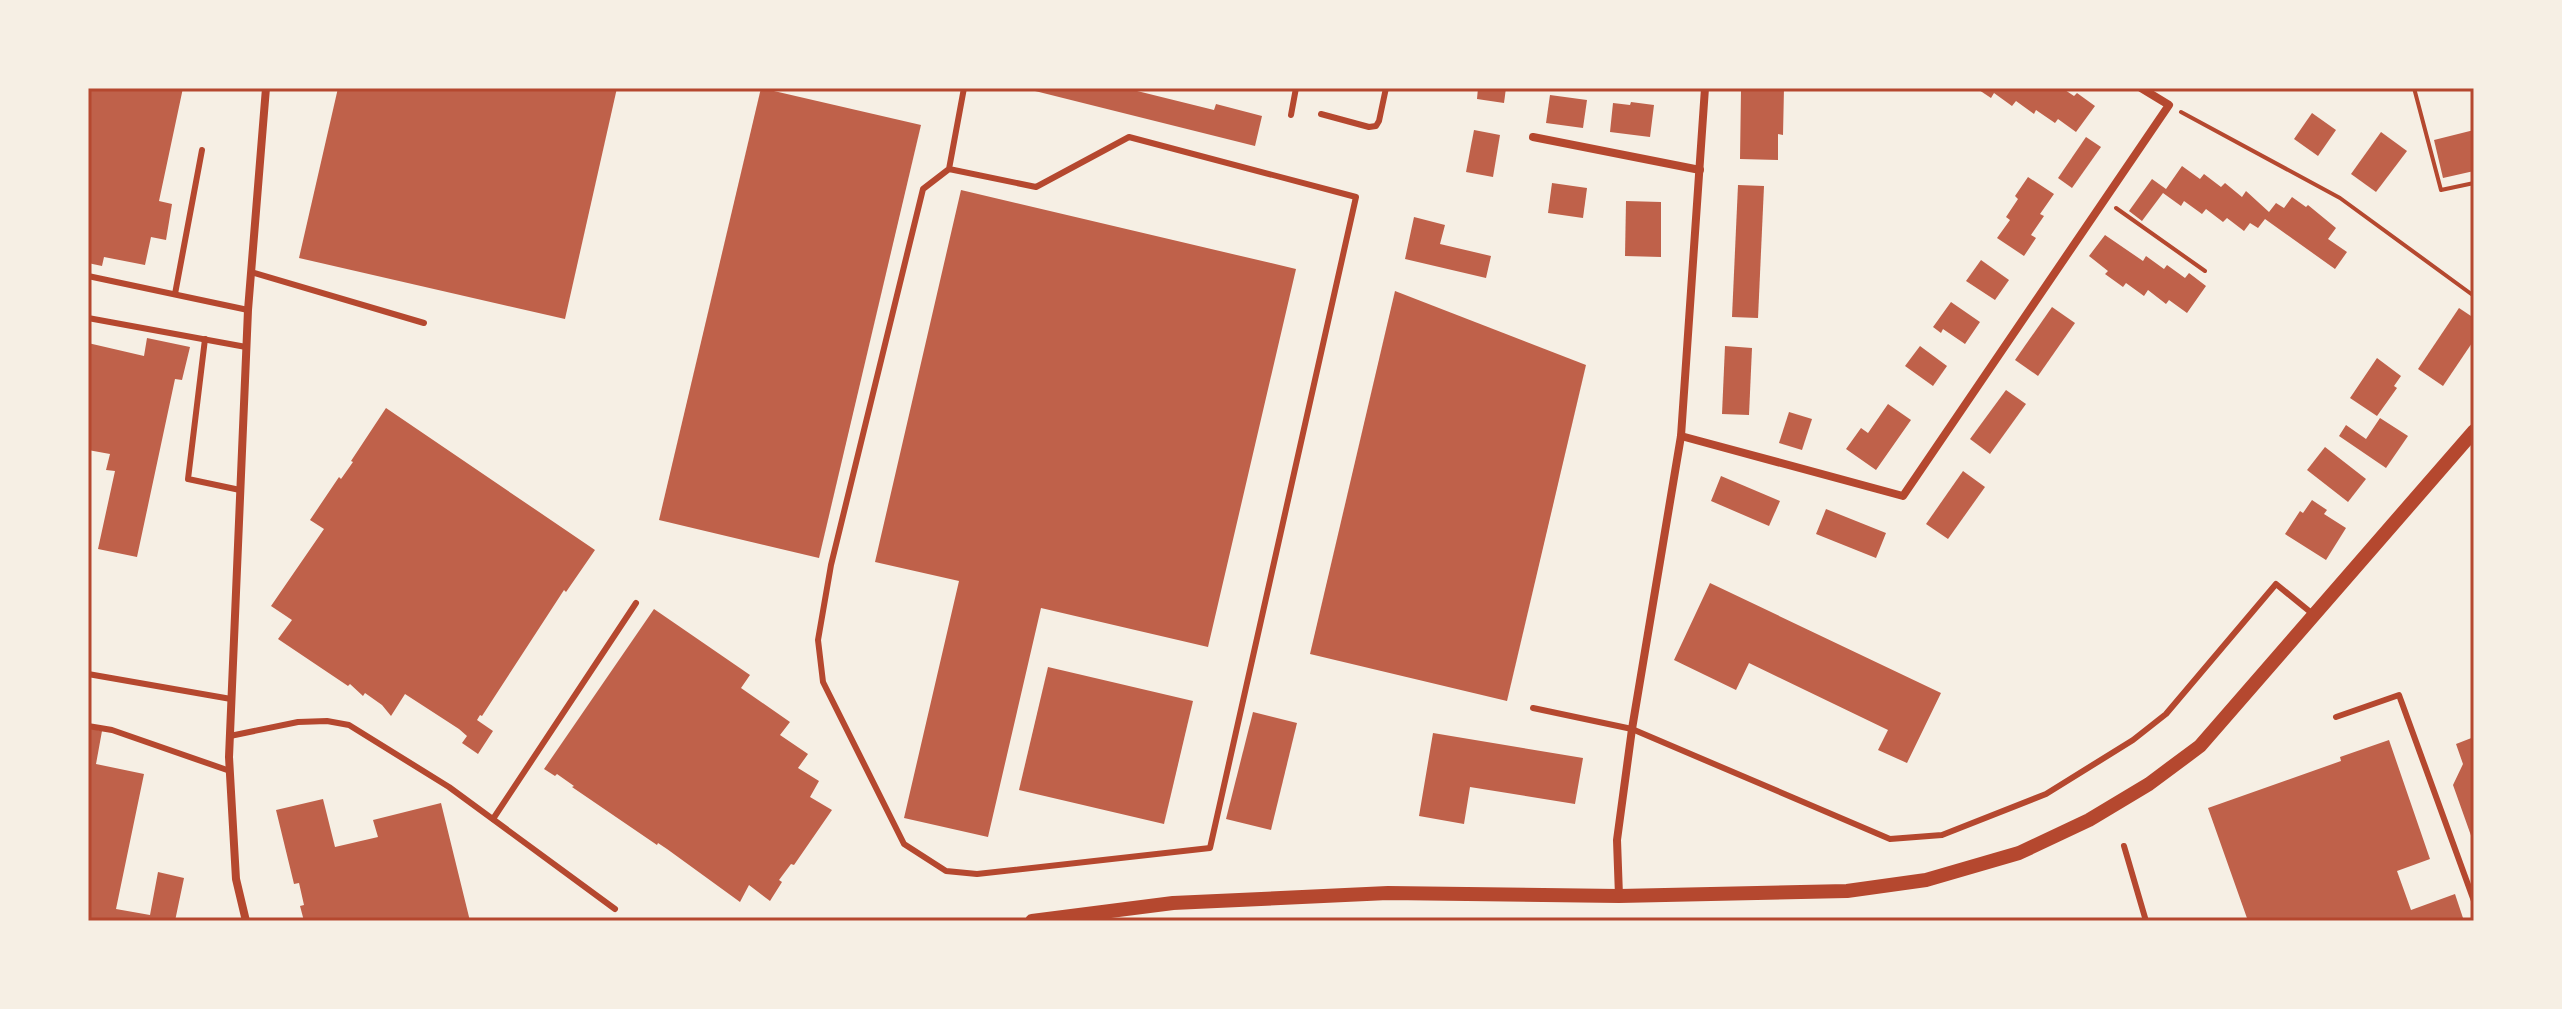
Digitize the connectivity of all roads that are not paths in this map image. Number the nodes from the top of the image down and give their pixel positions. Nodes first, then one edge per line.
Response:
1 (266, 88) edge
2 (964, 88) edge
3 (1296, 88) edge
4 (1386, 88) edge
5 (1705, 88) edge
6 (2141, 88) edge
7 (1321, 114) dead end
8 (1291, 115) dead end
9 (1533, 137) dead end
10 (202, 150) dead end
11 (949, 169) junction
12 (1700, 170) junction
13 (251, 272) junction
14 (88, 276) edge
15 (175, 294) junction
16 (248, 310) junction
17 (88, 318) edge
18 (424, 323) dead end
19 (205, 339) junction
20 (246, 347) junction
21 (2474, 431) edge
22 (1681, 436) junction
23 (240, 490) junction
24 (636, 603) dead end
25 (2315, 615) junction
26 (88, 674) edge
27 (231, 699) junction
28 (1533, 708) dead end
29 (2336, 717) dead end
30 (88, 726) edge
31 (1632, 729) junction
32 (230, 736) junction
33 (230, 771) junction
34 (493, 819) junction
35 (2124, 846) dead end
36 (1619, 896) junction
37 (2474, 901) edge
38 (615, 909) dead end
39 (246, 921) edge
40 (1032, 921) edge
41 (2146, 921) edge

1 - 13 street
2 - 11 lane
3 - 8 lane
4 - 7 lane
5 - 12 street
6 - 22 street
9 - 12 street
10 - 15 lane
11 - 11 lane
12 - 22 street
13 - 16 street
13 - 18 lane
14 - 15 lane
15 - 16 lane
16 - 20 street
17 - 19 lane
19 - 20 lane
19 - 23 lane
20 - 23 street
21 - 25 street
22 - 31 street
23 - 27 street
24 - 34 lane
25 - 31 lane
25 - 36 street
26 - 27 lane
27 - 32 street
28 - 31 lane
29 - 37 lane
30 - 33 lane
31 - 36 street
32 - 33 street
32 - 34 lane
33 - 39 street
34 - 38 lane
35 - 41 lane
36 - 40 street

